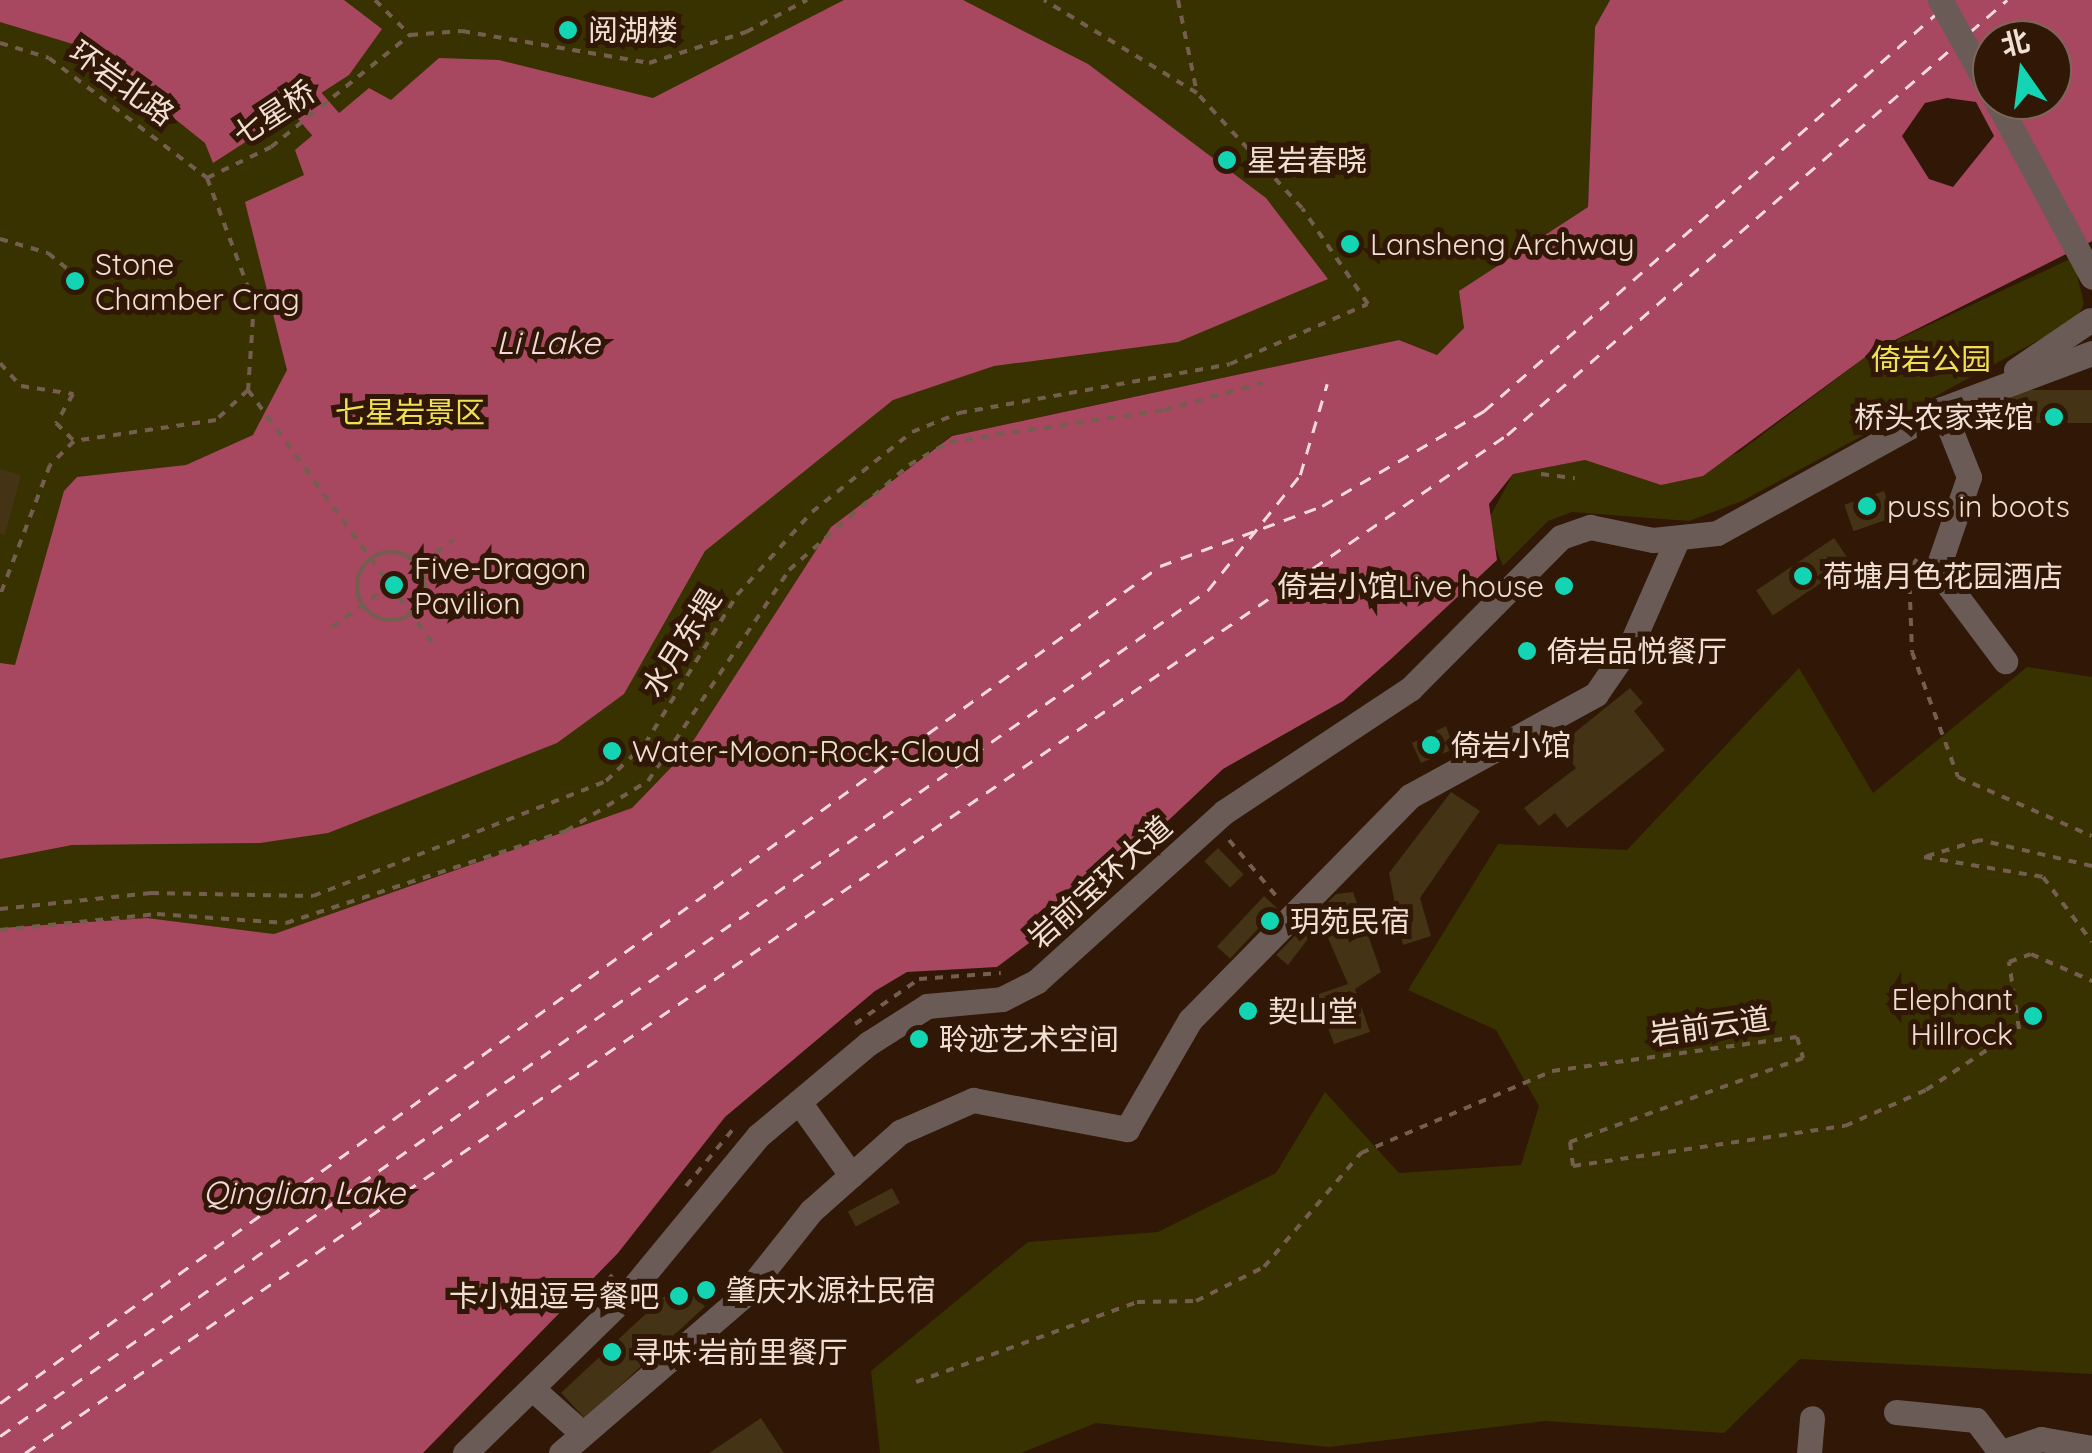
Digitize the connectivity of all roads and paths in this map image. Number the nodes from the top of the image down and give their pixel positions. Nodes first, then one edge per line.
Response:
1 (375, 0) edge
2 (806, 0) edge
3 (1044, 0) edge
4 (1178, 0) edge
5 (1940, 0) edge
6 (410, 34) junction
7 (0, 43) edge
8 (1972, 57) edge
9 (1197, 94) junction
10 (2007, 120) edge
11 (207, 178) junction
12 (0, 239) edge
13 (2088, 268) edge
14 (86, 285) dead end
15 (2091, 323) edge
16 (2092, 354) edge
17 (0, 363) edge
18 (1262, 383) dead end
19 (1991, 386) junction
20 (248, 390) junction
21 (1942, 409) junction
22 (74, 441) junction
23 (1542, 474) dead end
24 (1575, 478) dead end
25 (453, 540) dead end
26 (1677, 540) junction
27 (374, 556) junction
28 (420, 567) junction
29 (1937, 570) junction
30 (394, 585) junction
31 (0, 595) edge
32 (363, 605) junction
33 (410, 614) junction
34 (332, 627) dead end
35 (436, 648) dead end
36 (2005, 661) dead end
37 (1214, 822) junction
38 (2092, 836) edge
39 (2092, 866) edge
40 (0, 908) edge
41 (1294, 916) junction
42 (0, 930) edge
43 (2092, 942) edge
44 (2092, 981) edge
45 (799, 1102) junction
46 (850, 1175) junction
47 (916, 1382) dead end
48 (535, 1391) junction
49 (1896, 1412) dead end
50 (1812, 1418) dead end
51 (582, 1433) junction
52 (2092, 1448) edge
53 (2000, 1452) edge
54 (465, 1453) edge
55 (561, 1453) edge
56 (1808, 1453) edge

1 - 6 path
2 - 6 path
3 - 9 path
4 - 9 path
5 - 8 street
6 - 11 path, 七星桥
7 - 11 path, 环岩北路
9 - 40 path, 水月东堤
10 - 13 street
11 - 20 path
12 - 14 path
15 - 19 street
16 - 19 street
17 - 22 path
18 - 42 path
19 - 21 street
20 - 22 path
20 - 27 path
21 - 26 street
21 - 29 street
22 - 31 path
23 - 24 path
25 - 28 path
26 - 37 street, 岩前宝环大道
26 - 41 street
27 - 28 path
27 - 30 path
27 - 32 path
28 - 30 path
28 - 33 path
29 - 36 street
29 - 38 path
30 - 32 path
30 - 33 path
32 - 33 path
32 - 34 path
33 - 35 path
37 - 41 path
37 - 45 street, 岩前宝环大道
39 - 43 path
41 - 46 street
44 - 47 path, 岩前云道
45 - 46 street
45 - 48 street, 岩前宝环大道
46 - 51 street
48 - 51 street
48 - 54 street, 岩前宝环大道
49 - 53 street
50 - 56 street
51 - 55 street
52 - 53 street

